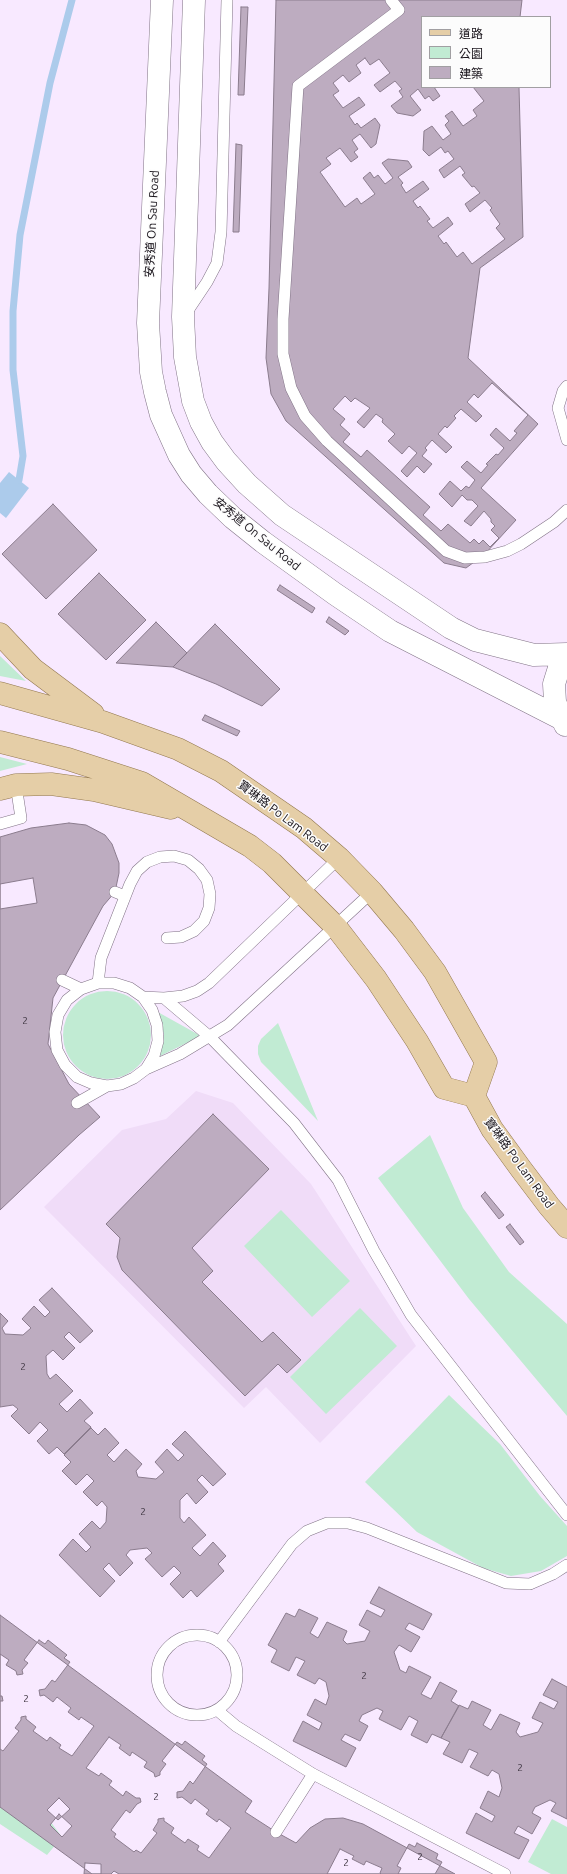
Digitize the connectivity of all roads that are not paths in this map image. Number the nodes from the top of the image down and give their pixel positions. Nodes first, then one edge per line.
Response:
1 (162, 0) edge
2 (194, 0) edge
3 (227, 0) edge
4 (391, 0) edge
5 (183, 317) junction
6 (567, 386) edge
7 (567, 440) edge
8 (567, 510) edge
9 (0, 634) edge
10 (567, 655) edge
11 (0, 693) edge
12 (103, 722) junction
13 (564, 723) edge
14 (0, 742) edge
15 (8, 787) edge
16 (197, 814) junction
17 (0, 824) edge
18 (339, 858) junction
19 (372, 892) junction
20 (303, 894) junction
21 (336, 927) junction
22 (167, 938) dead end
23 (62, 980) dead end
24 (98, 983) junction
25 (81, 989) junction
26 (143, 997) junction
27 (164, 998) junction
28 (210, 1037) junction
29 (146, 1069) junction
30 (107, 1086) junction
31 (474, 1096) junction
32 (77, 1103) dead end
33 (567, 1227) edge
34 (567, 1515) edge
35 (567, 1565) edge
36 (219, 1642) junction
37 (217, 1710) junction
38 (313, 1774) junction
39 (276, 1832) dead end
40 (505, 1874) edge

1 - 13 main road, 安秀道 On Sau Road
2 - 5 main road
3 - 5 lane
4 - 8 lane
5 - 10 main road
6 - 7 lane
9 - 12 main road
10 - 13 main road
11 - 12 main road, 寶琳路 Po Lam Road
12 - 18 main road, 寶琳路 Po Lam Road
14 - 16 main road
15 - 16 main road
15 - 17 lane
16 - 20 main road
18 - 19 main road, 寶琳路 Po Lam Road
18 - 20 lane
19 - 21 lane
19 - 31 main road, 寶琳路 Po Lam Road
20 - 21 main road
20 - 27 lane
21 - 28 lane
21 - 31 main road
22 - 24 lane
23 - 25 lane
24 - 25 lane
24 - 26 lane
25 - 30 lane
26 - 27 lane
26 - 29 lane
27 - 28 lane
28 - 29 lane
28 - 34 lane
29 - 30 lane
30 - 32 lane
31 - 33 main road, 寶琳路 Po Lam Road
35 - 36 lane
36 - 37 lane
36 - 37 lane
37 - 38 lane
38 - 39 lane
38 - 40 lane

